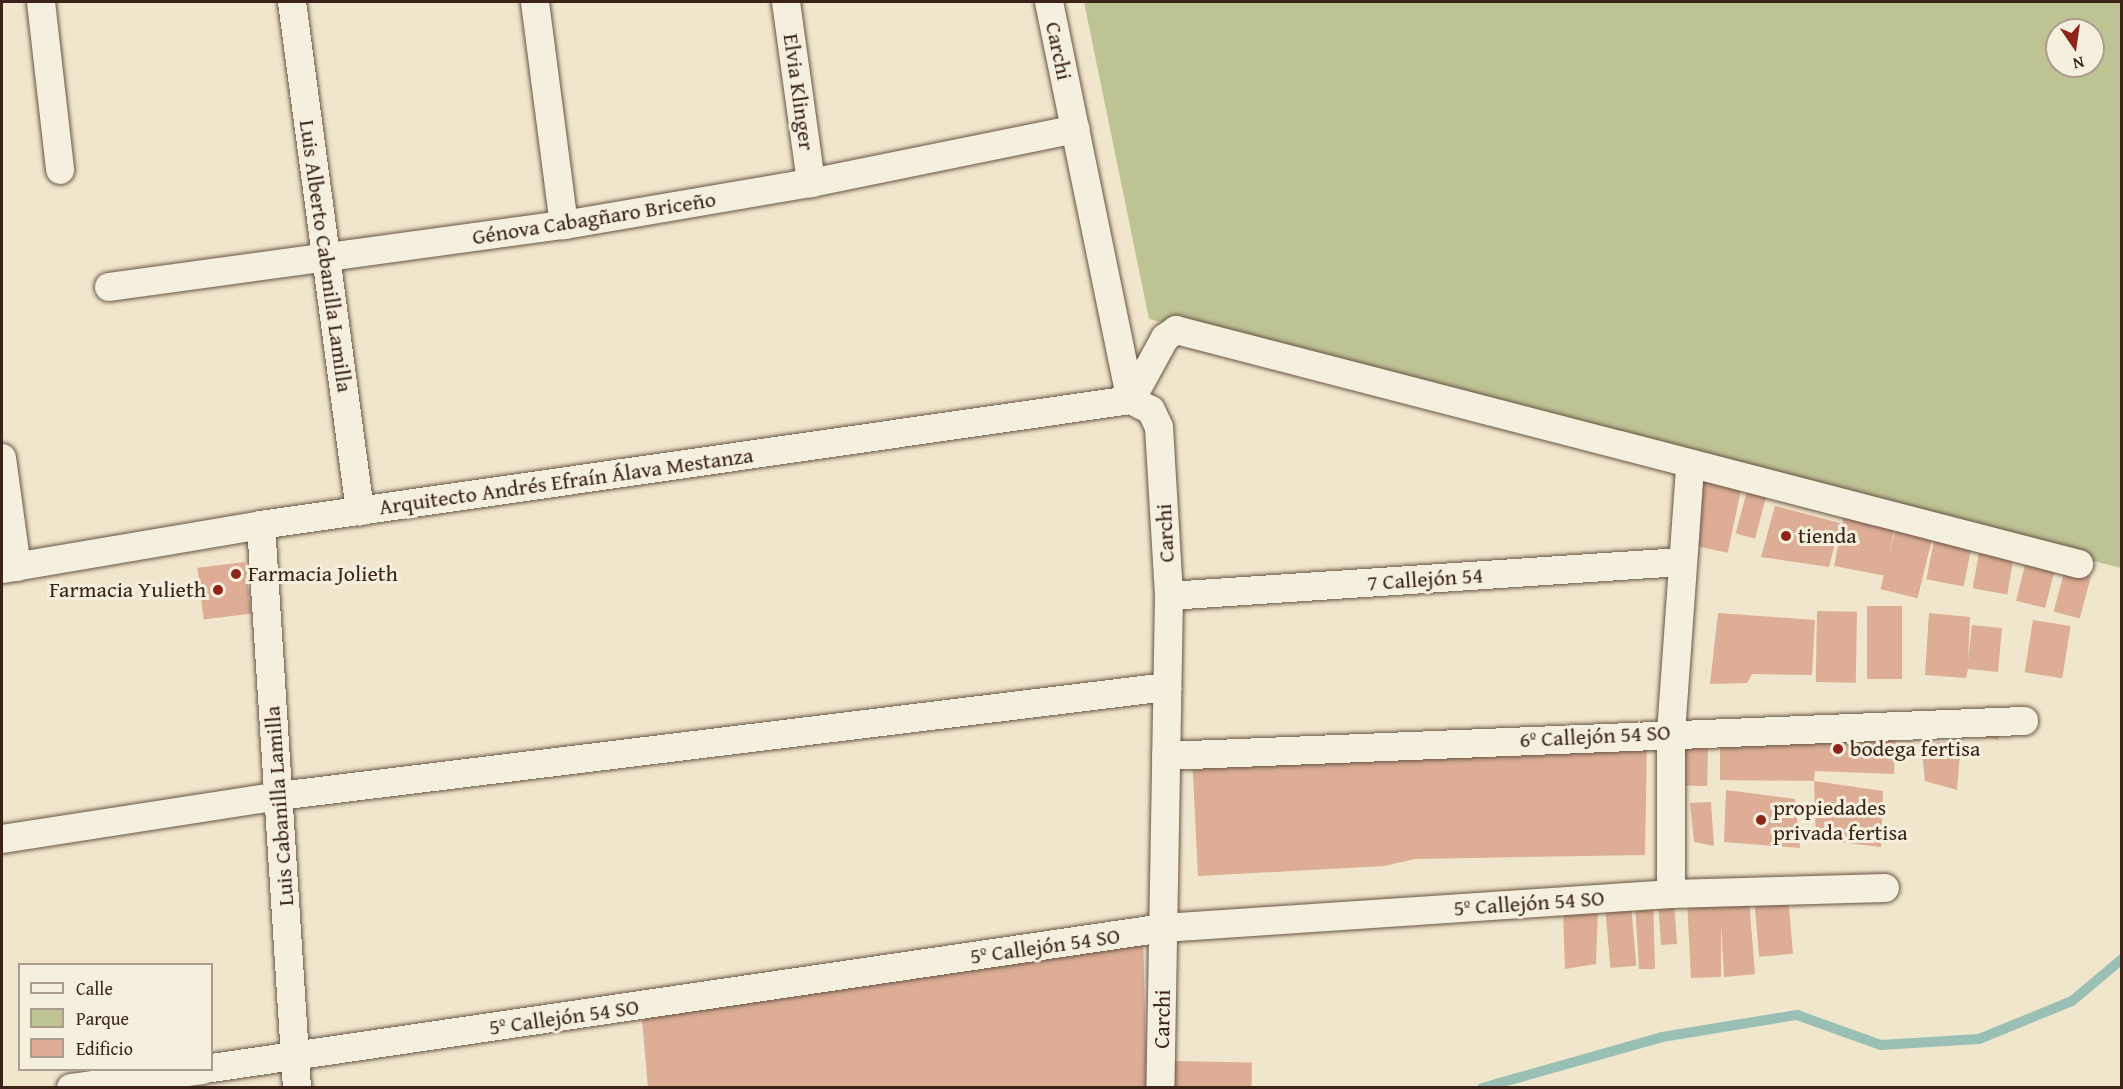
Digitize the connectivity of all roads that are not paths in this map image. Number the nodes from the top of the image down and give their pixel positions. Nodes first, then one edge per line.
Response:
1 (41, 2) edge
2 (292, 2) edge
3 (535, 2) edge
4 (786, 2) edge
5 (1049, 2) edge
6 (1076, 129) junction
7 (60, 170) dead end
8 (811, 183) junction
9 (564, 225) junction
10 (326, 255) junction
11 (109, 287) dead end
12 (1131, 400) junction
13 (2, 458) edge
14 (1690, 465) junction
15 (360, 511) junction
16 (261, 525) junction
17 (1681, 562) junction
18 (2079, 564) dead end
19 (9, 568) edge
20 (1169, 596) junction
21 (1167, 687) junction
22 (2024, 721) dead end
23 (1671, 733) junction
24 (1166, 756) junction
25 (279, 796) junction
26 (2, 839) edge
27 (1885, 888) dead end
28 (1671, 894) junction
29 (1163, 928) junction
30 (295, 1057) junction
31 (213, 1068) edge
32 (196, 1071) edge
33 (71, 1088) edge
34 (297, 1088) edge
35 (1160, 1088) edge

1 - 7 street
2 - 10 street, Luis Alberto Cabanilla Lamilla
3 - 9 street
4 - 8 street, Elvia Klinger
5 - 6 street, Carchi
6 - 8 street, Génova Cabagñaro Briceño
6 - 12 street, Carchi
8 - 9 street, Génova Cabagñaro Briceño
9 - 10 street, Génova Cabagñaro Briceño
10 - 11 street, Génova Cabagñaro Briceño
10 - 15 street, Luis Alberto Cabanilla Lamilla
12 - 14 street
12 - 15 street, Arquitecto Andrés Efraín Álava Mestanza
12 - 20 street, Carchi
13 - 19 street
14 - 17 street
14 - 18 street
15 - 16 street, Arquitecto Andrés Efraín Álava Mestanza
16 - 19 street, Arquitecto Andrés Efraín Álava Mestanza
16 - 25 street, Luis Cabanilla Lamilla
17 - 20 street, 7 Callejón 54
17 - 23 street
20 - 21 street, Carchi
21 - 24 street, Carchi
21 - 25 street
22 - 23 street, 6º Callejón 54 SO
23 - 24 street, 6º Callejón 54 SO
23 - 28 street
24 - 29 street, Carchi
25 - 26 street
25 - 30 street, Luis Cabanilla Lamilla
27 - 28 street, 5º Callejón 54 SO
28 - 29 street, 5º Callejón 54 SO
29 - 30 street, 5º Callejón 54 SO
29 - 35 street, Carchi
30 - 31 street, 5º Callejón 54 SO
30 - 34 street, Luis Cabanilla Lamilla
32 - 33 street

